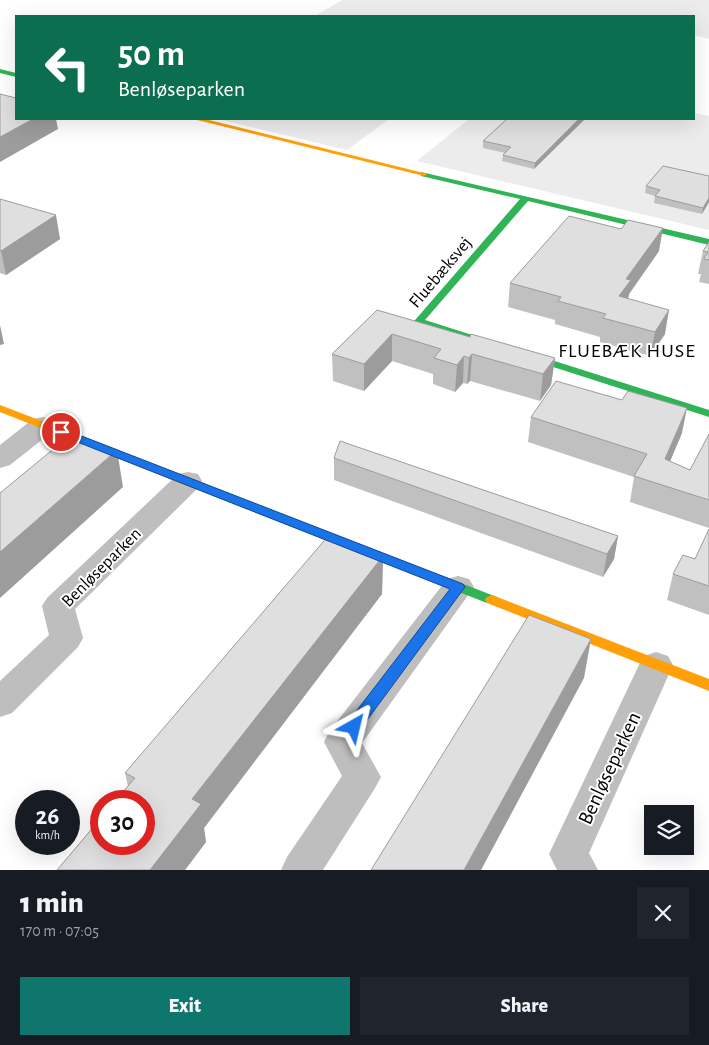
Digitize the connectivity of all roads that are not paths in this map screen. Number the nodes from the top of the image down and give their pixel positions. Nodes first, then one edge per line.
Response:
1 (0, 71) edge
2 (15, 75) edge
3 (201, 120) edge
4 (526, 198) junction
5 (709, 242) edge
6 (0, 408) edge
7 (709, 414) edge
8 (43, 425) junction
9 (0, 459) edge
10 (188, 482) junction
11 (458, 587) junction
12 (656, 665) junction
13 (709, 686) edge
14 (0, 703) edge
15 (301, 870) edge
16 (578, 870) edge

1 - 2 street
3 - 4 street
4 - 5 street
4 - 7 street, Fluebæksvej
6 - 8 street
8 - 9 street
8 - 10 street
10 - 11 street
10 - 14 street, Benløseparken
11 - 12 street
11 - 15 street
12 - 13 street
12 - 16 street, Benløseparken

